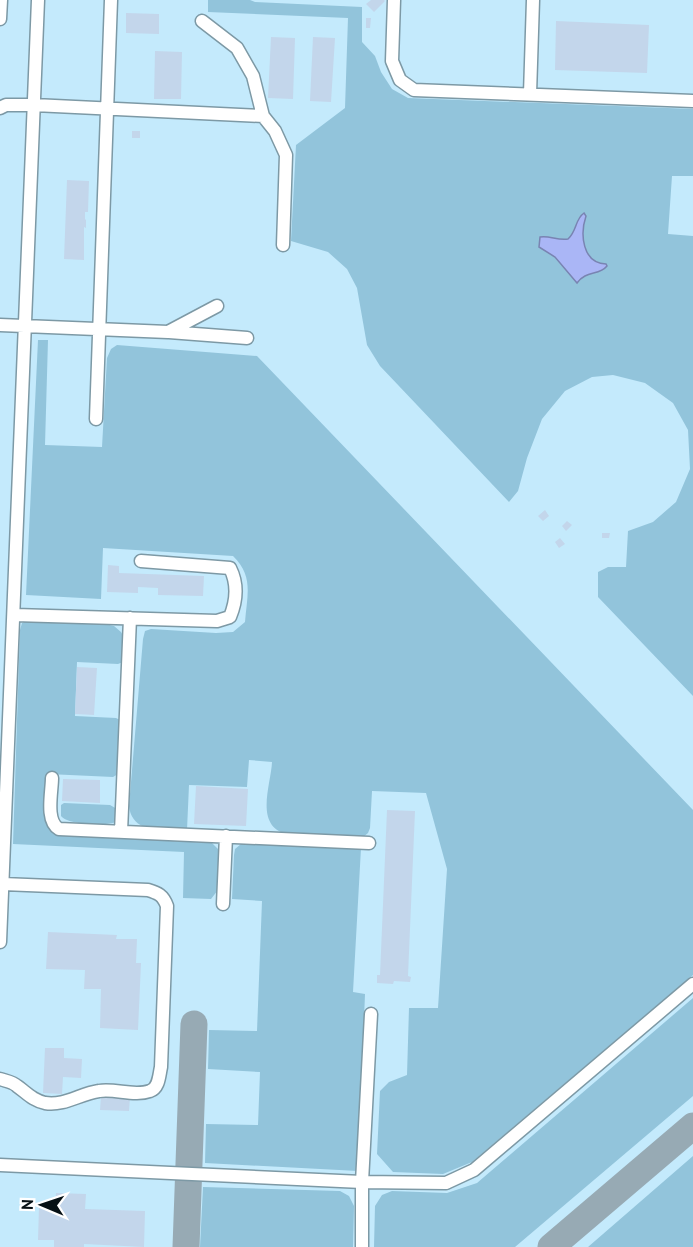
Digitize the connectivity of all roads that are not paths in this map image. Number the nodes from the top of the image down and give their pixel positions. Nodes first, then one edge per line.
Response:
1 (1, 0) edge
2 (39, 0) edge
3 (111, 0) edge
4 (394, 0) edge
5 (533, 0) edge
6 (0, 19) edge
7 (202, 21) dead end
8 (530, 94) junction
9 (693, 100) edge
10 (34, 105) junction
11 (0, 108) edge
12 (107, 108) junction
13 (263, 116) junction
14 (283, 245) dead end
15 (217, 306) dead end
16 (0, 325) edge
17 (24, 327) junction
18 (100, 330) junction
19 (168, 332) junction
20 (247, 338) dead end
21 (96, 419) dead end
22 (141, 561) dead end
23 (15, 615) junction
24 (130, 618) junction
25 (52, 777) dead end
26 (121, 832) junction
27 (226, 836) junction
28 (369, 843) dead end
29 (3, 884) junction
30 (223, 904) dead end
31 (0, 942) edge
32 (693, 984) edge
33 (371, 1014) dead end
34 (0, 1079) edge
35 (0, 1164) edge
36 (362, 1182) junction
37 (362, 1247) edge

1 - 6 lane
2 - 10 lane
3 - 12 lane
4 - 8 lane
5 - 8 lane
7 - 13 lane
8 - 9 lane
10 - 11 lane
10 - 12 lane
10 - 17 lane
12 - 13 lane
12 - 18 lane
13 - 14 lane
15 - 19 lane
16 - 17 lane
17 - 18 lane
17 - 23 lane
18 - 19 lane
18 - 21 lane
19 - 20 lane
22 - 24 lane
23 - 24 lane
23 - 29 lane
24 - 26 lane
25 - 26 lane
26 - 27 lane
27 - 28 lane
27 - 30 lane
29 - 31 lane
29 - 34 lane
32 - 36 lane
33 - 36 lane
35 - 36 lane
36 - 37 lane

